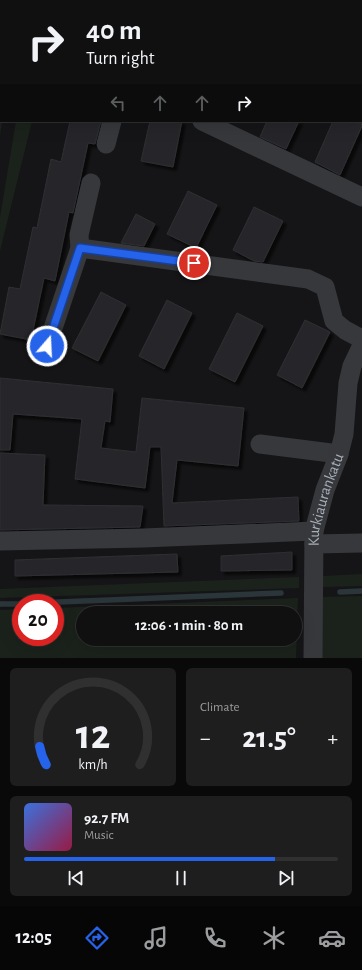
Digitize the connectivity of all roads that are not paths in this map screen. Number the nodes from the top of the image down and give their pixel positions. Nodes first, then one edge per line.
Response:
1 (112, 122) edge
2 (204, 122) edge
3 (106, 144) dead end
4 (91, 183) dead end
5 (362, 197) edge
6 (80, 248) junction
7 (362, 339) edge
8 (362, 345) edge
9 (47, 346) dead end
10 (260, 444) dead end
11 (339, 454) junction
12 (314, 538) junction
13 (0, 541) edge
14 (362, 543) edge
15 (313, 658) edge

1 - 3 street
2 - 5 street
4 - 6 street
6 - 7 street
6 - 9 street
8 - 11 street, Kurkiaurankatu
10 - 11 street
11 - 12 street, Kurkiaurankatu
12 - 13 street
12 - 14 street
12 - 15 street, Kurkiaurankatu

